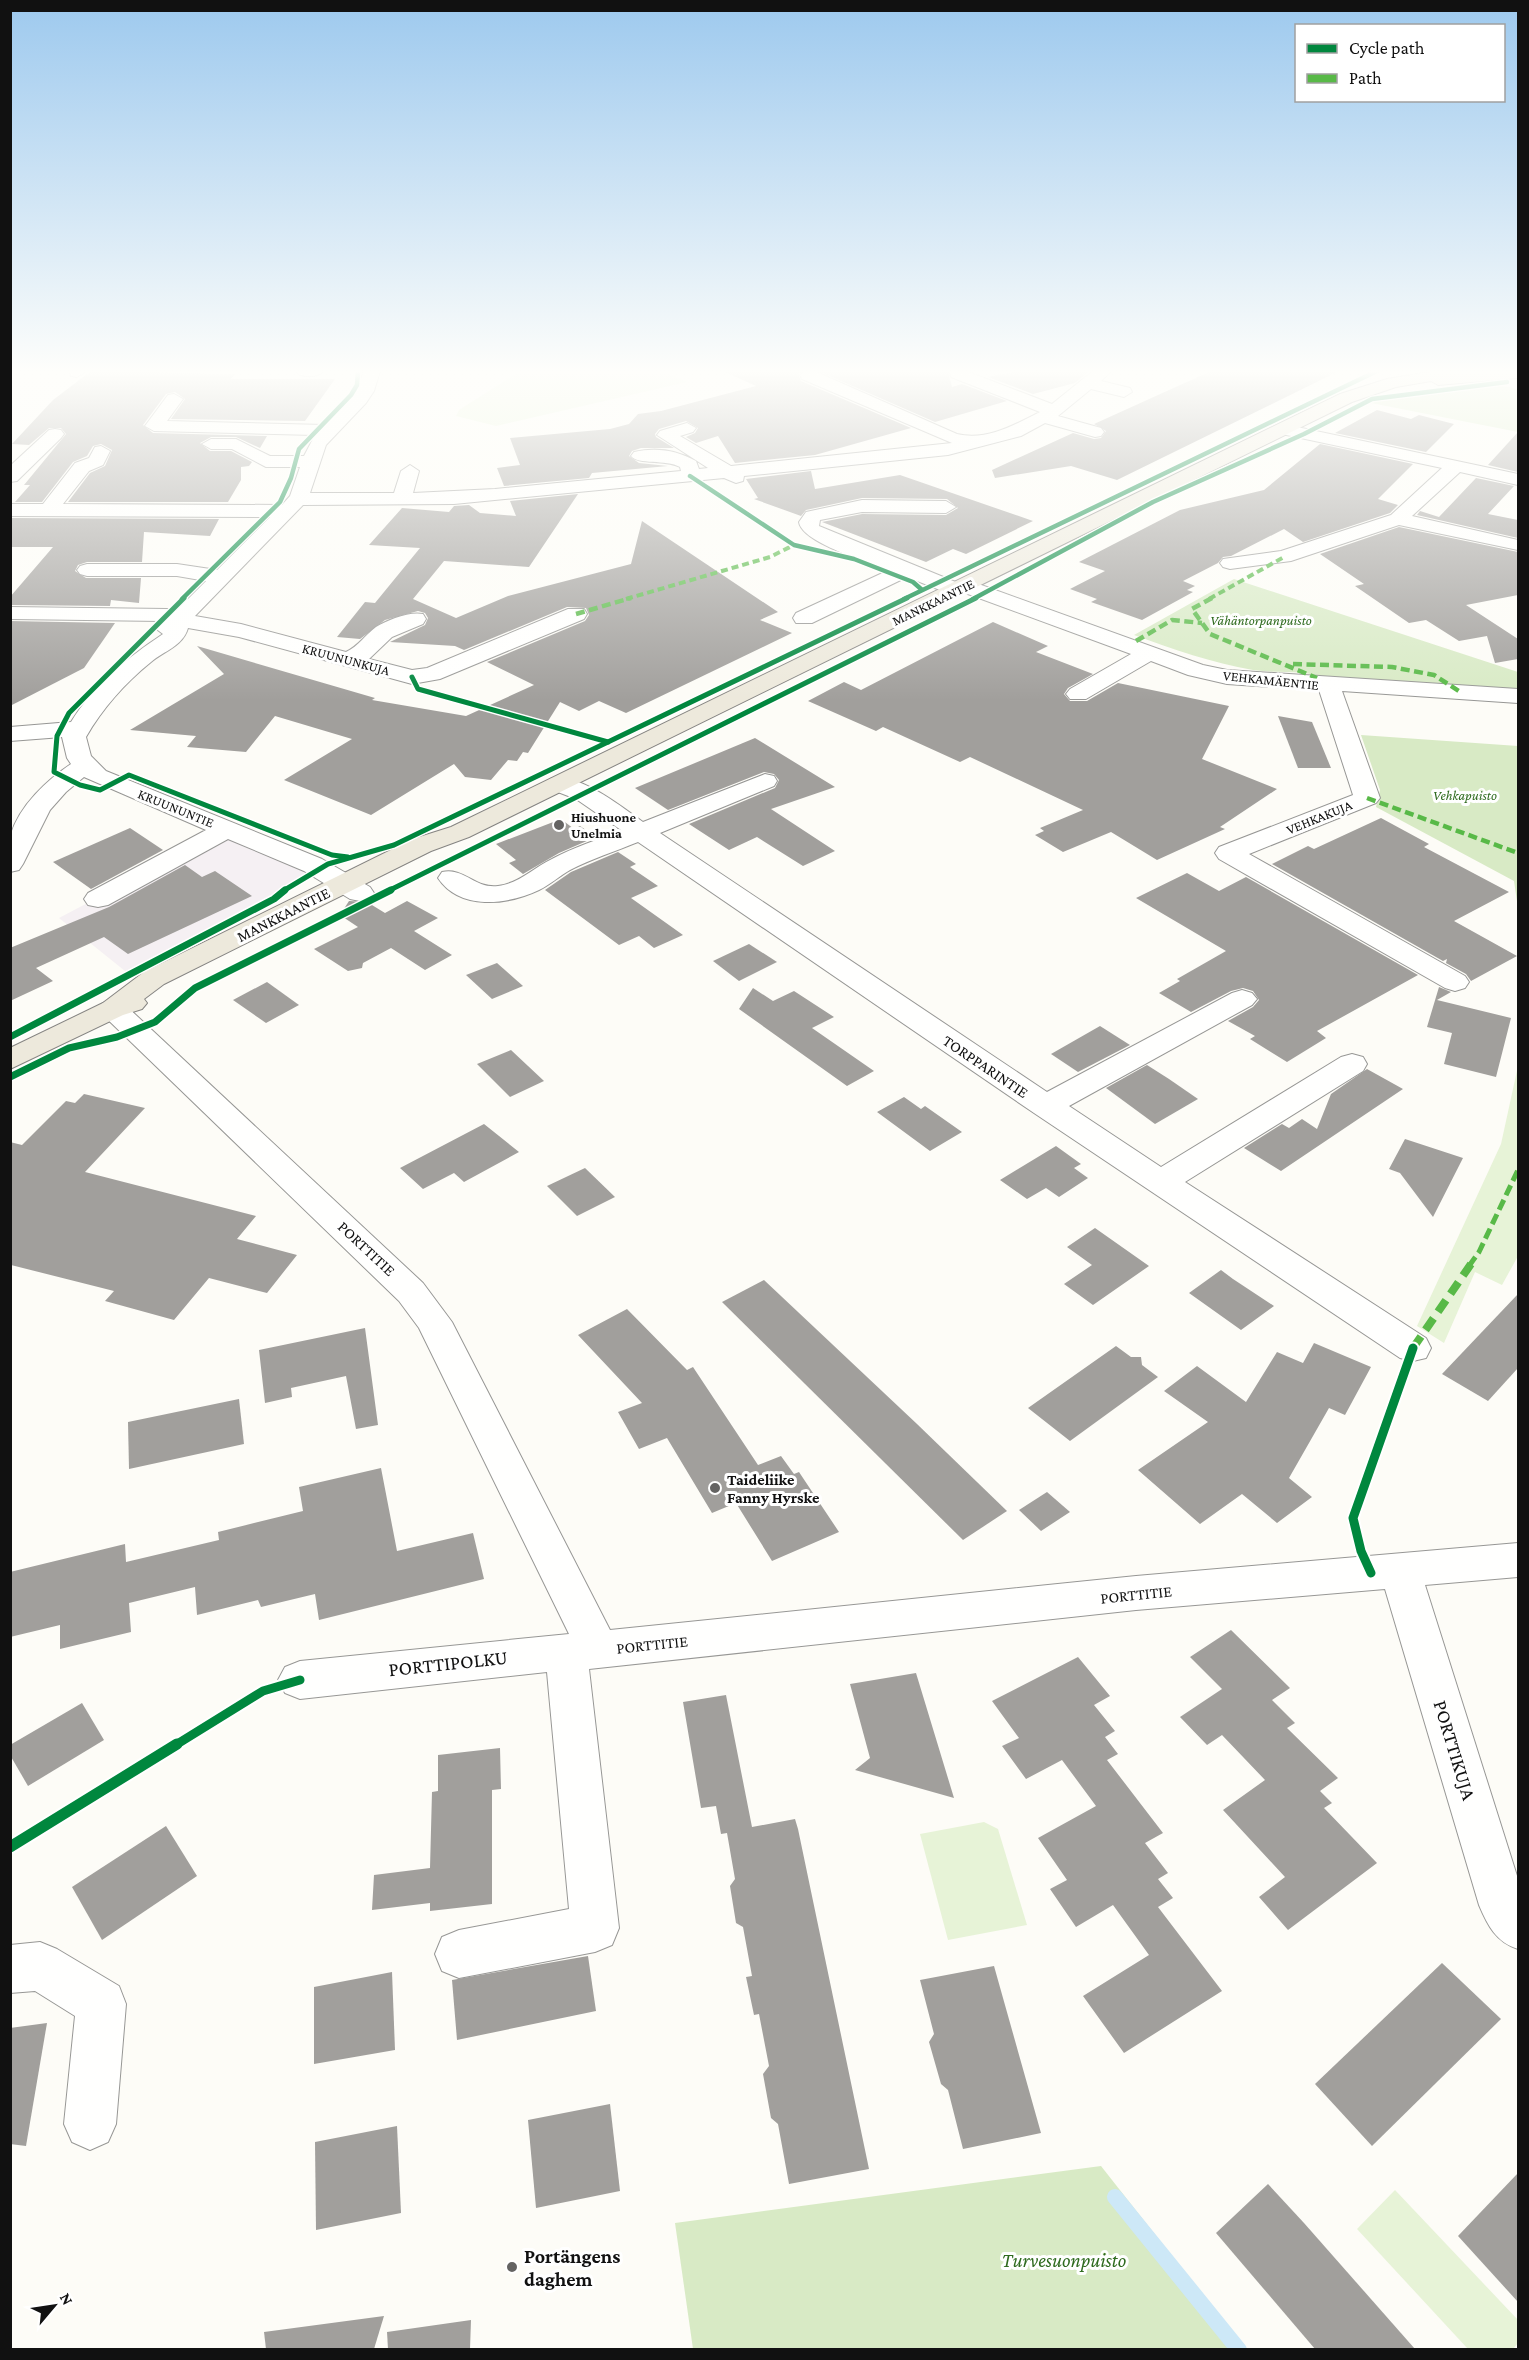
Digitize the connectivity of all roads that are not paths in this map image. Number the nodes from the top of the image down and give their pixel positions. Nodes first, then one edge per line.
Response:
1 (71, 481) edge
2 (302, 481) edge
3 (407, 481) edge
4 (639, 481) edge
5 (1178, 481) edge
6 (1439, 481) edge
7 (621, 483) junction
8 (402, 497) junction
9 (349, 498) junction
10 (636, 499) dead end
11 (293, 505) junction
12 (946, 507) dead end
13 (11, 510) edge
14 (49, 510) junction
15 (369, 515) dead end
16 (1398, 519) junction
17 (1514, 544) dead end
18 (1230, 563) dead end
19 (87, 570) dead end
20 (905, 570) junction
21 (220, 577) junction
22 (962, 588) junction
23 (10, 613) edge
24 (576, 614) dead end
25 (804, 618) dead end
26 (415, 619) dead end
27 (179, 620) junction
28 (1149, 653) junction
29 (348, 660) junction
30 (1329, 686) junction
31 (1078, 694) dead end
32 (1518, 696) edge
33 (78, 729) junction
34 (10, 734) edge
35 (85, 766) junction
36 (765, 781) dead end
37 (559, 784) junction
38 (39, 804) junction
39 (10, 806) edge
40 (228, 829) junction
41 (639, 832) junction
42 (10, 864) edge
43 (451, 878) dead end
44 (352, 888) junction
45 (98, 899) dead end
46 (1455, 982) dead end
47 (1242, 999) dead end
48 (113, 1010) junction
49 (10, 1060) edge
50 (1352, 1064) dead end
51 (1045, 1106) junction
52 (1160, 1182) junction
53 (1413, 1348) dead end
54 (1518, 1560) edge
55 (1400, 1571) junction
56 (582, 1651) junction
57 (300, 1680) dead end
58 (1518, 1926) edge
59 (459, 1954) dead end
60 (10, 1969) edge
61 (90, 2124) dead end

1 - 14 street
2 - 11 street
3 - 8 street
4 - 7 street
5 - 22 main road, MANKKAANTIE
6 - 16 street
7 - 8 street
7 - 10 street
8 - 9 street
9 - 11 street
9 - 15 street
11 - 14 street
11 - 21 street
12 - 20 street, VEHKAMÄENTIE
13 - 14 street
16 - 17 street
16 - 18 street
19 - 21 street
20 - 22 street, VEHKAMÄENTIE
20 - 25 street
21 - 27 street
22 - 28 street, VEHKAMÄENTIE
22 - 37 main road, MANKKAANTIE
23 - 27 street, KRUUNUNKUJA
24 - 29 street, KRUUNUNKUJA
26 - 29 street
27 - 29 street, KRUUNUNKUJA
27 - 33 street
28 - 30 street, VEHKAMÄENTIE
28 - 31 street
30 - 32 street, VEHKAMÄENTIE
30 - 46 street, VEHKAKUJA
33 - 34 street
33 - 35 street
35 - 38 street
35 - 40 street, KRUUNUNTIE
36 - 41 street
37 - 41 street, TORPPARINTIE
37 - 44 main road, MANKKAANTIE
38 - 39 street
38 - 42 street
40 - 44 street, KRUUNUNTIE
40 - 45 street
41 - 43 street
41 - 51 street, TORPPARINTIE
44 - 48 main road, MANKKAANTIE
47 - 51 street
48 - 49 main road, MANKKAANTIE
48 - 56 street, PORTTITIE
50 - 52 street
51 - 52 street, TORPPARINTIE
52 - 53 street, TORPPARINTIE
54 - 55 street, PORTTITIE
55 - 56 street, PORTTITIE
55 - 58 street, PORTTIKUJA
56 - 57 street, PORTTIPOLKU
56 - 59 street
60 - 61 street

